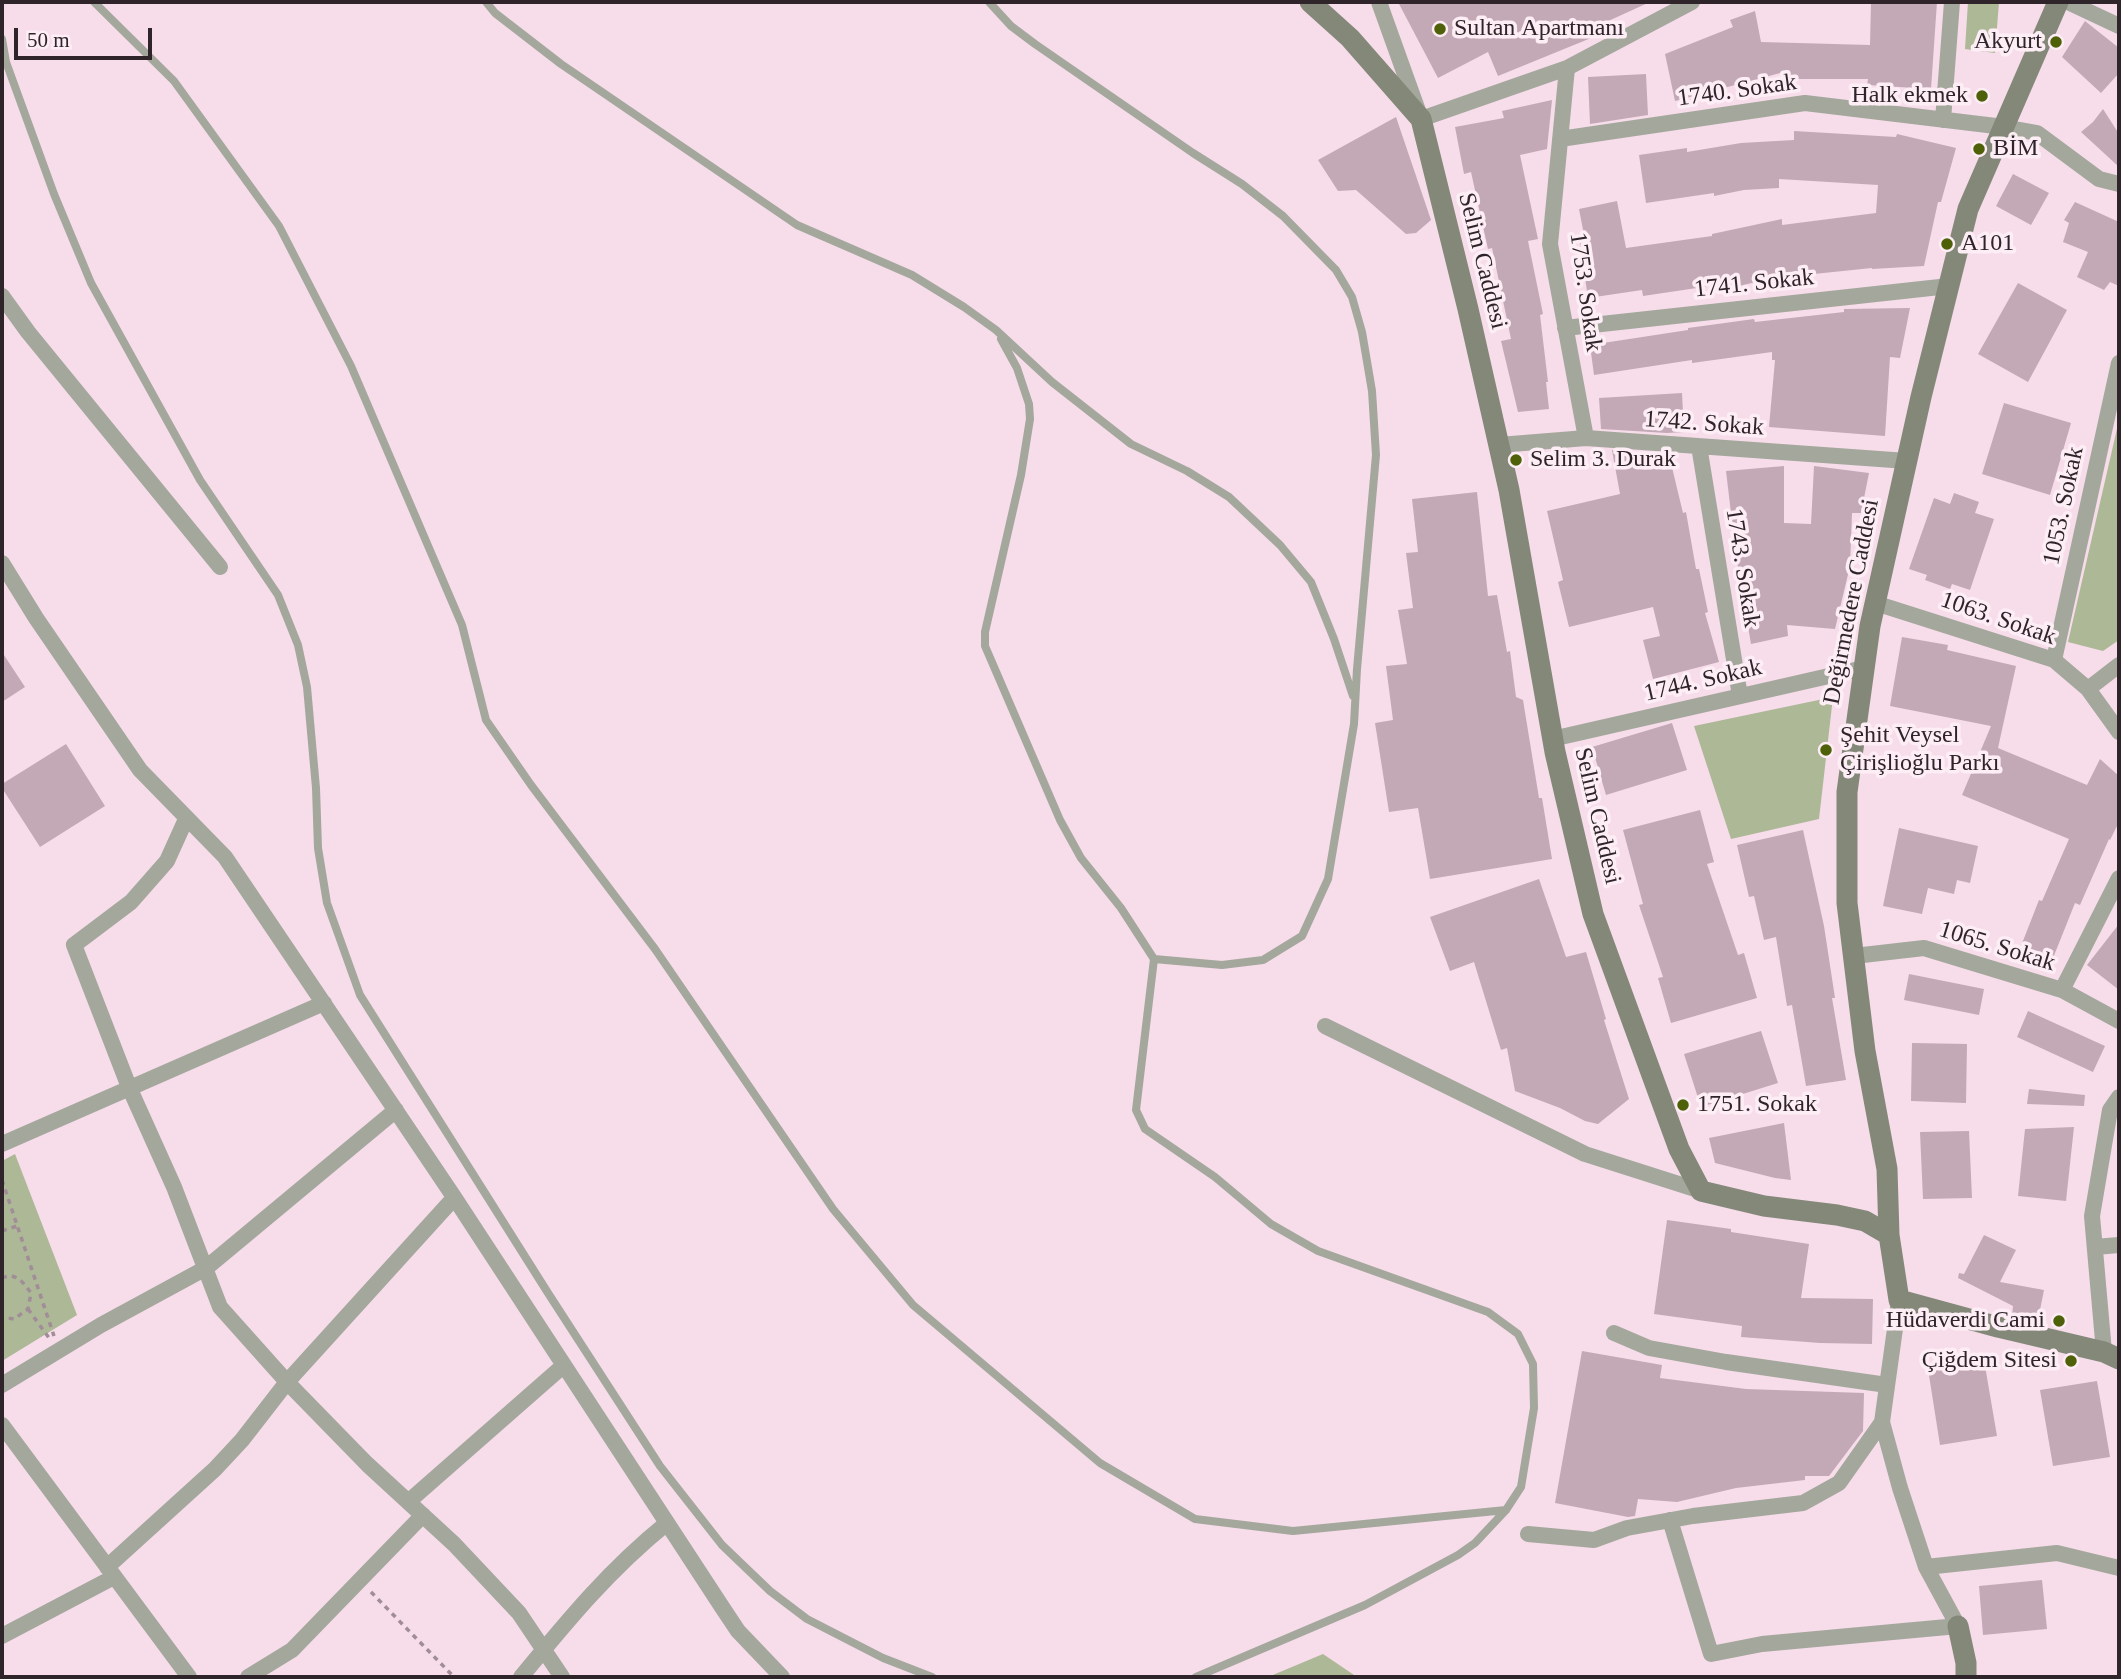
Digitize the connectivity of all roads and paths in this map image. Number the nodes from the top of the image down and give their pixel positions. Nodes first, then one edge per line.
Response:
1 (93, 2) edge
2 (486, 2) edge
3 (989, 2) edge
4 (1310, 2) edge
5 (1379, 2) edge
6 (1692, 2) edge
7 (1952, 2) edge
8 (2058, 2) edge
9 (2068, 2) edge
10 (2119, 26) edge
11 (2, 39) edge
12 (1567, 68) junction
13 (1421, 120) junction
14 (1943, 120) junction
15 (2004, 127) junction
16 (1560, 139) junction
17 (2119, 184) edge
18 (1949, 286) junction
19 (2, 296) edge
20 (1564, 328) junction
21 (996, 330) junction
22 (2119, 363) edge
23 (1586, 438) junction
24 (1499, 445) junction
25 (1699, 446) junction
26 (1907, 461) junction
27 (2, 563) edge
28 (220, 567) dead end
29 (1875, 603) junction
30 (2054, 660) junction
31 (2119, 665) edge
32 (1864, 668) junction
33 (2088, 690) junction
34 (1740, 696) junction
35 (1355, 702) junction
36 (2119, 732) edge
37 (1552, 739) junction
38 (186, 819) junction
39 (2119, 878) edge
40 (1854, 956) junction
41 (1154, 959) junction
42 (2062, 990) junction
43 (324, 1003) junction
44 (2119, 1021) edge
45 (1325, 1026) dead end
46 (130, 1087) junction
47 (2119, 1097) edge
48 (396, 1110) junction
49 (2, 1144) edge
50 (2, 1180) edge
51 (1701, 1191) junction
52 (454, 1198) junction
53 (17, 1226) junction
54 (2, 1231) edge
55 (1889, 1235) junction
56 (2119, 1245) edge
57 (2095, 1247) junction
58 (206, 1268) junction
59 (2, 1278) edge
60 (37, 1288) junction
61 (31, 1293) junction
62 (1899, 1300) junction
63 (28, 1309) junction
64 (2, 1317) edge
65 (1614, 1333) dead end
66 (59, 1352) junction
67 (2111, 1355) edge
68 (563, 1366) junction
69 (287, 1382) junction
70 (2, 1385) edge
71 (1887, 1385) junction
72 (1882, 1422) junction
73 (2, 1425) edge
74 (408, 1502) junction
75 (1506, 1510) junction
76 (423, 1516) junction
77 (1670, 1520) junction
78 (667, 1523) junction
79 (1528, 1534) dead end
80 (1926, 1567) junction
81 (2119, 1568) edge
82 (110, 1572) junction
83 (359, 1581) junction
84 (1958, 1626) junction
85 (2, 1636) edge
86 (543, 1650) junction
87 (189, 1677) edge
88 (248, 1677) edge
89 (454, 1677) edge
90 (521, 1677) edge
91 (562, 1677) edge
92 (782, 1677) edge
93 (932, 1677) edge
94 (1196, 1677) edge
95 (1966, 1677) edge

1 - 75 lane
2 - 21 lane
3 - 35 lane
4 - 13 main road, Selim Caddesi
5 - 13 street
6 - 12 street
7 - 14 street
8 - 15 main road, Değirmedere Caddesi
9 - 10 street
11 - 93 lane
12 - 13 street
12 - 16 street, 1753. Sokak
13 - 24 main road, Selim Caddesi
14 - 15 street, 1740. Sokak
14 - 16 street, 1740. Sokak
15 - 17 street, 1740. Sokak
15 - 18 main road, Değirmedere Caddesi
16 - 20 street, 1753. Sokak
18 - 20 street, 1741. Sokak
18 - 26 main road, Değirmedere Caddesi
19 - 28 street
20 - 23 street, 1753. Sokak
21 - 35 lane
21 - 41 lane
22 - 30 street, 1053. Sokak
23 - 24 street, 1742. Sokak
23 - 25 street, 1742. Sokak
24 - 37 main road, Selim Caddesi
25 - 26 street, 1742. Sokak
25 - 34 street, 1743. Sokak
26 - 29 main road, Değirmedere Caddesi
27 - 38 street
29 - 30 street, 1063. Sokak
29 - 32 main road, Değirmedere Caddesi
30 - 33 street, 1063. Sokak
31 - 33 street
32 - 34 street, 1744. Sokak
32 - 40 main road, Değirmedere Caddesi
33 - 36 street, 1063. Sokak
34 - 37 street, 1744. Sokak
35 - 41 lane
37 - 51 main road, Selim Caddesi
38 - 43 street
38 - 46 street
39 - 42 street
40 - 42 street, 1065. Sokak
40 - 55 main road, Değirmedere Caddesi
41 - 75 lane
42 - 44 street, 1065. Sokak
43 - 46 street
43 - 48 street
45 - 51 street
46 - 49 street
46 - 58 street
47 - 57 street
48 - 52 street
48 - 58 street
50 - 53 path
51 - 55 main road
52 - 68 street
52 - 69 street
53 - 54 path
53 - 60 path
55 - 62 main road
56 - 57 street
57 - 67 street
58 - 66 street
58 - 69 street
59 - 61 path
60 - 61 path
60 - 66 path
61 - 63 path
62 - 67 main road
62 - 71 street
63 - 64 path
63 - 66 path
65 - 71 street
66 - 70 street
68 - 74 street
68 - 78 street
69 - 74 street
69 - 82 street
71 - 72 street
72 - 77 street
72 - 80 street
73 - 82 street
74 - 76 street
75 - 94 lane
76 - 83 street
76 - 86 street
77 - 79 street
77 - 84 street
78 - 86 street
78 - 92 street
80 - 81 street
80 - 84 street
82 - 85 street
82 - 87 street
83 - 88 street
83 - 89 path
84 - 95 main road
86 - 90 street
86 - 91 street

